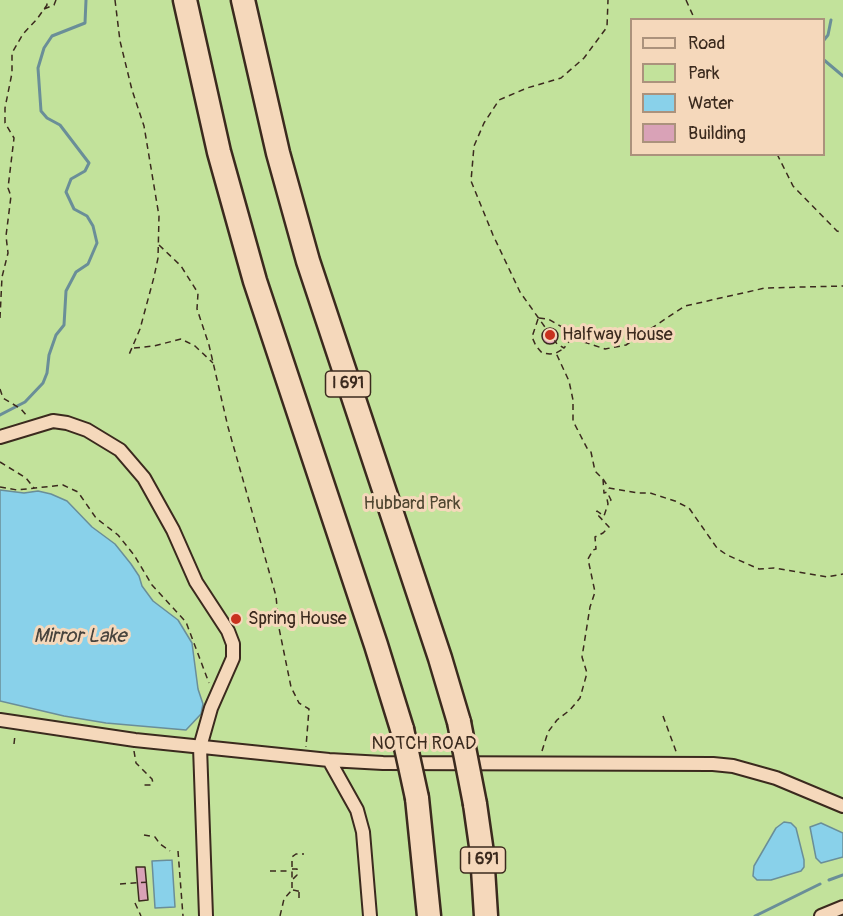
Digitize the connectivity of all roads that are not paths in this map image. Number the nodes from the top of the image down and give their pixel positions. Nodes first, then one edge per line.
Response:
1 (185, 0) edge
2 (243, 0) edge
3 (0, 437) edge
4 (0, 720) edge
5 (200, 747) junction
6 (329, 760) junction
7 (843, 806) edge
8 (843, 907) edge
9 (206, 916) edge
10 (370, 916) edge
11 (429, 916) edge
12 (486, 916) edge
13 (821, 916) edge

1 - 11 highway, bridge
2 - 12 highway, I 691, bridge
3 - 5 street
4 - 5 street, NOTCH ROAD
5 - 6 street, NOTCH ROAD
5 - 9 street
6 - 7 street, NOTCH ROAD
6 - 10 street
8 - 13 street

